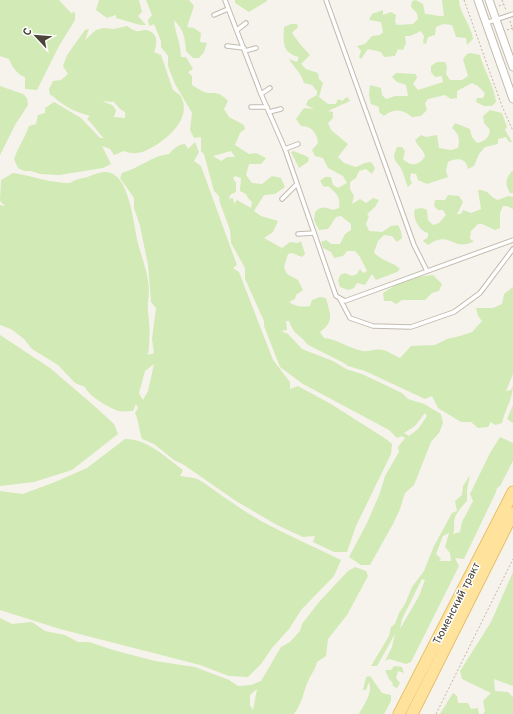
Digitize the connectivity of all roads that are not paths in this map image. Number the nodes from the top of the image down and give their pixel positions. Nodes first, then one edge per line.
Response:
1 (225, 0) edge
2 (326, 0) edge
3 (478, 0) edge
4 (489, 0) edge
5 (228, 9) junction
6 (513, 14) edge
7 (214, 15) dead end
8 (496, 20) junction
9 (246, 23) dead end
10 (486, 23) junction
11 (237, 30) junction
12 (226, 46) dead end
13 (256, 48) dead end
14 (245, 50) junction
15 (513, 67) edge
16 (270, 88) dead end
17 (261, 94) junction
18 (513, 99) edge
19 (251, 107) dead end
20 (267, 107) junction
21 (281, 109) dead end
22 (269, 112) junction
23 (298, 144) dead end
24 (285, 149) junction
25 (296, 185) junction
26 (282, 199) dead end
27 (314, 233) junction
28 (298, 234) dead end
29 (513, 240) edge
30 (513, 249) edge
31 (427, 271) junction
32 (340, 299) junction
33 (513, 492) edge
34 (513, 513) edge
35 (399, 714) edge
36 (412, 714) edge

1 - 5 lane
2 - 31 lane
3 - 10 street
4 - 8 street
5 - 7 lane
5 - 11 lane
6 - 8 lane
8 - 10 lane
8 - 15 street
9 - 11 lane
10 - 18 street
11 - 14 lane
12 - 14 lane
13 - 14 lane
14 - 17 lane
16 - 17 lane
17 - 20 lane
19 - 20 lane
20 - 22 lane
21 - 22 lane
22 - 24 lane
23 - 24 lane
24 - 25 lane
25 - 26 lane
25 - 27 lane
27 - 28 lane
27 - 32 lane
29 - 31 lane
30 - 32 lane
31 - 32 lane
33 - 35 main road, Тюменский тракт
34 - 36 main road, Тюменский тракт

